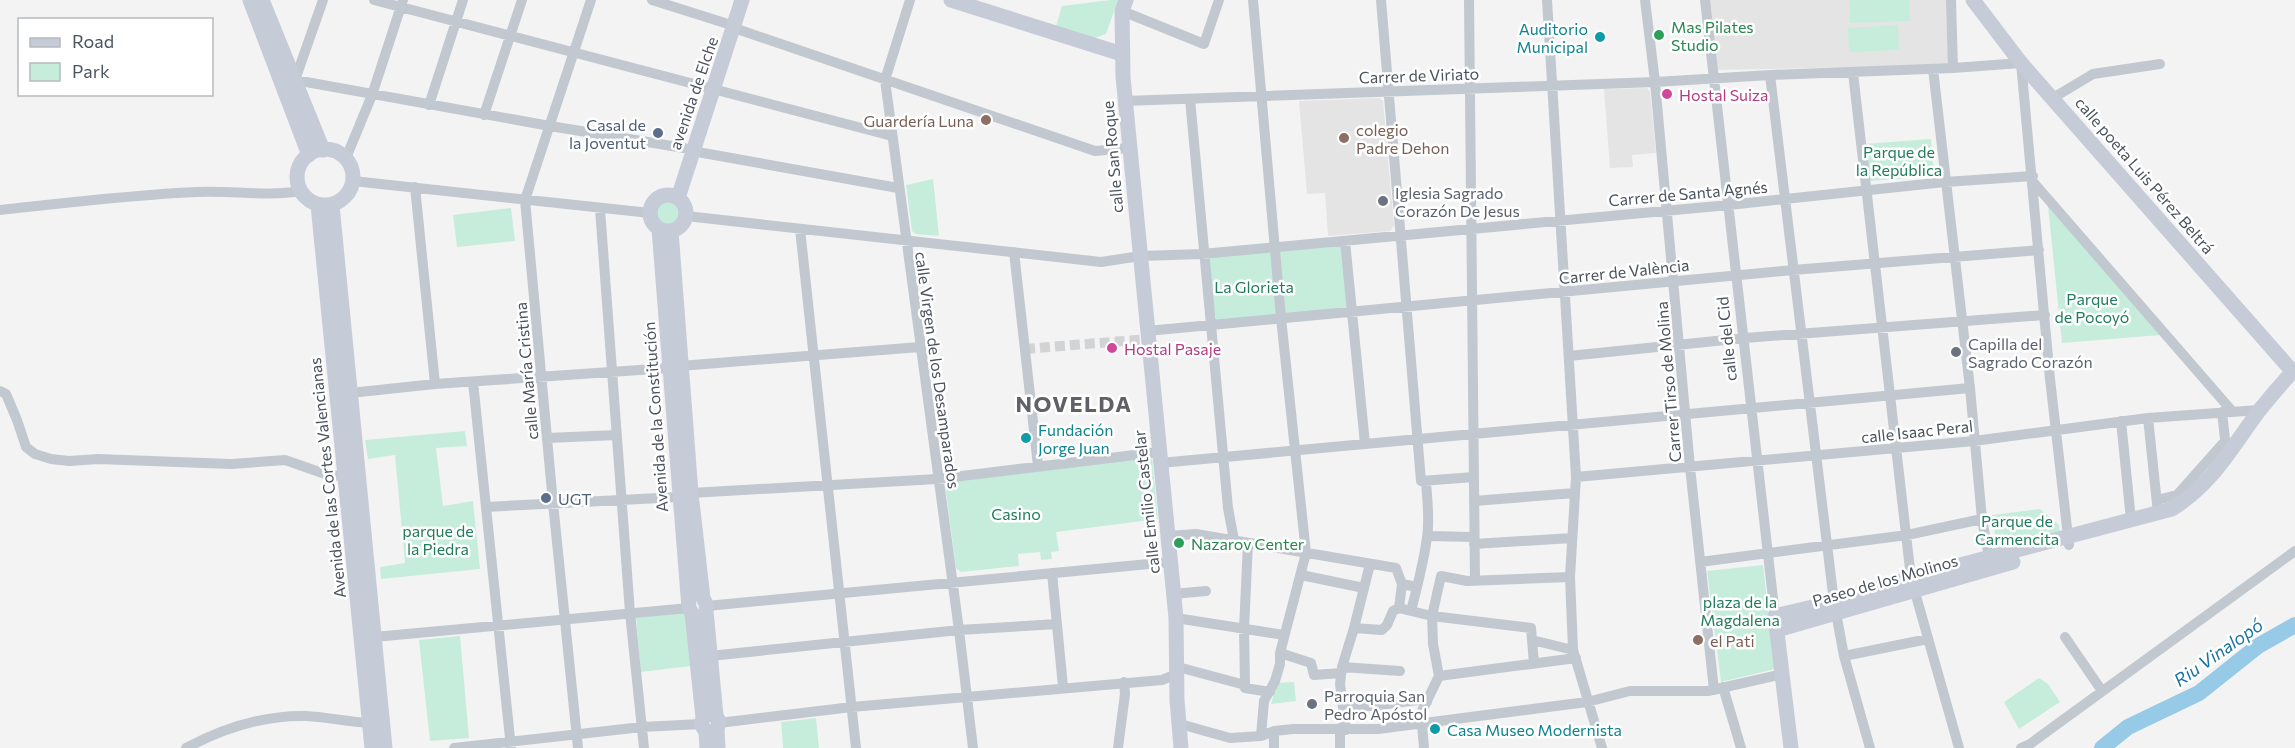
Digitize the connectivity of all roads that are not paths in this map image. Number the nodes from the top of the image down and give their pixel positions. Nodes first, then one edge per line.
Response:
1 (250, 0) edge
2 (262, 0) edge
3 (323, 0) edge
4 (374, 0) edge
5 (463, 0) edge
6 (522, 0) edge
7 (591, 0) edge
8 (652, 0) edge
9 (732, 0) edge
10 (742, 0) edge
11 (910, 0) edge
12 (951, 0) edge
13 (1219, 0) edge
14 (1253, 0) edge
15 (1381, 0) edge
16 (1469, 0) edge
17 (1547, 0) edge
18 (1645, 0) edge
19 (1705, 0) edge
20 (1951, 0) edge
21 (1973, 0) edge
22 (402, 4) edge
23 (1124, 6) edge
24 (455, 22) junction
25 (729, 26) junction
26 (509, 37) junction
27 (574, 52) junction
28 (1122, 54) junction
29 (2021, 63) junction
30 (2160, 64) dead end
31 (1953, 68) junction
32 (1933, 69) junction
33 (1853, 73) junction
34 (1770, 75) junction
35 (1714, 78) junction
36 (296, 80) junction
37 (885, 80) junction
38 (1655, 82) junction
39 (1552, 86) junction
40 (709, 88) junction
41 (1470, 89) junction
42 (1388, 91) junction
43 (372, 95) junction
44 (1262, 96) junction
45 (2053, 98) junction
46 (1190, 99) junction
47 (1125, 101) junction
48 (429, 105) junction
49 (484, 115) junction
50 (550, 126) junction
51 (892, 136) junction
52 (1129, 148) junction
53 (688, 149) junction
54 (316, 152) junction
55 (346, 158) junction
56 (2033, 179) junction
57 (353, 181) junction
58 (1945, 182) junction
59 (415, 187) junction
60 (898, 188) junction
61 (301, 191) junction
62 (1866, 191) junction
63 (674, 196) junction
64 (1784, 199) junction
65 (525, 200) junction
66 (325, 205) junction
67 (1729, 205) junction
68 (600, 209) junction
69 (0, 210) edge
70 (1667, 210) junction
71 (650, 213) junction
72 (686, 216) junction
73 (1560, 220) junction
74 (1471, 227) junction
75 (800, 229) junction
76 (665, 230) junction
77 (1401, 235) junction
78 (906, 240) junction
79 (1345, 241) junction
80 (1275, 247) junction
81 (2039, 250) junction
82 (1014, 252) junction
83 (1204, 254) junction
84 (1140, 256) junction
85 (1953, 256) junction
86 (1875, 264) junction
87 (1793, 270) junction
88 (1737, 276) junction
89 (1674, 282) junction
90 (1564, 292) junction
91 (1472, 301) junction
92 (1406, 307) junction
93 (1353, 312) junction
94 (2045, 315) junction
95 (1281, 318) junction
96 (1961, 320) junction
97 (1211, 325) junction
98 (1881, 326) junction
99 (1147, 331) junction
100 (1801, 333) junction
101 (1745, 338) junction
102 (1680, 344) junction
103 (920, 347) junction
104 (814, 355) junction
105 (1569, 356) junction
106 (675, 367) junction
107 (2294, 370) edge
108 (612, 371) junction
109 (543, 378) junction
110 (473, 382) junction
111 (435, 384) junction
112 (1970, 388) junction
113 (0, 391) edge
114 (350, 393) junction
115 (1889, 396) junction
116 (1810, 404) junction
117 (1752, 407) junction
118 (2259, 410) junction
119 (2227, 412) junction
120 (1686, 414) junction
121 (2148, 418) junction
122 (2121, 421) junction
123 (1572, 424) junction
124 (2055, 429) junction
125 (1474, 433) junction
126 (617, 435) junction
127 (548, 438) junction
128 (1418, 439) junction
129 (1974, 441) junction
130 (1365, 444) junction
131 (1895, 448) junction
132 (1296, 450) junction
133 (2225, 453) junction
134 (1225, 456) junction
135 (1816, 456) junction
136 (1160, 457) junction
137 (1758, 462) junction
138 (1038, 466) junction
139 (1690, 467) junction
140 (345, 476) junction
141 (1474, 477) junction
142 (1576, 477) junction
143 (937, 478) junction
144 (1424, 481) junction
145 (828, 485) junction
146 (1575, 493) junction
147 (685, 495) junction
148 (621, 500) junction
149 (1474, 501) junction
150 (553, 503) junction
151 (2158, 506) junction
152 (486, 507) junction
153 (1982, 519) junction
154 (2130, 520) junction
155 (1907, 535) junction
156 (1168, 536) junction
157 (1428, 536) junction
158 (1572, 538) junction
159 (1234, 540) junction
160 (1474, 540) junction
161 (2069, 541) junction
162 (1248, 543) junction
163 (1828, 546) junction
164 (2295, 551) edge
165 (1306, 553) junction
166 (1768, 553) junction
167 (1170, 562) junction
168 (1700, 562) junction
169 (1990, 563) junction
170 (1370, 564) junction
171 (1052, 573) junction
172 (1301, 575) junction
173 (1570, 577) junction
174 (1475, 581) junction
175 (951, 582) junction
176 (1402, 584) junction
177 (1912, 584) junction
178 (1417, 587) junction
179 (1364, 588) junction
180 (1206, 591) dead end
181 (839, 593) junction
182 (1173, 594) junction
183 (698, 606) junction
184 (1835, 608) junction
185 (1405, 609) junction
186 (630, 613) junction
187 (1432, 616) junction
188 (565, 618) junction
189 (1176, 618) junction
190 (1776, 623) junction
191 (1057, 624) junction
192 (498, 625) junction
193 (1354, 628) junction
194 (1244, 629) junction
195 (959, 630) junction
196 (1284, 635) junction
197 (374, 637) junction
198 (2065, 637) dead end
199 (1928, 639) junction
200 (1532, 640) junction
201 (845, 641) junction
202 (1280, 653) junction
203 (1575, 654) junction
204 (710, 656) junction
205 (1844, 656) junction
206 (1534, 663) junction
207 (1178, 670) junction
208 (1341, 670) junction
209 (1400, 671) dead end
210 (1783, 674) junction
211 (1439, 676) junction
212 (1162, 680) junction
213 (1124, 682) junction
214 (1245, 685) junction
215 (1063, 687) junction
216 (1719, 688) junction
217 (2102, 691) junction
218 (1270, 693) junction
219 (965, 696) junction
220 (1178, 700) junction
221 (1426, 702) junction
222 (1587, 702) junction
223 (1342, 706) junction
224 (852, 707) junction
225 (370, 723) junction
226 (710, 724) junction
227 (1180, 724) junction
228 (1423, 724) junction
229 (642, 727) junction
230 (1343, 729) junction
231 (1274, 731) junction
232 (577, 735) junction
233 (1261, 736) junction
234 (1229, 743) edge
235 (511, 745) edge
236 (186, 748) edge
237 (372, 748) edge
238 (378, 748) edge
239 (385, 748) edge
240 (454, 748) edge
241 (578, 748) edge
242 (644, 748) edge
243 (707, 748) edge
244 (718, 748) edge
245 (856, 748) edge
246 (973, 748) edge
247 (1118, 748) edge
248 (1181, 748) edge
249 (1274, 748) edge
250 (1340, 748) edge
251 (1424, 748) edge
252 (1602, 748) edge
253 (1741, 748) edge
254 (1791, 748) edge
255 (1870, 748) edge
256 (1959, 748) edge
257 (2020, 748) edge

1 - 54 street
2 - 36 street
3 - 36 street
4 - 22 street
5 - 24 street
6 - 26 street
7 - 27 street, calle María Cristina
8 - 25 street
9 - 25 street, avenida de Elche
10 - 25 street, avenida de Elche
11 - 37 street, calle Virgen de los Desamparados
12 - 28 street
13 - 23 street
14 - 44 street
15 - 42 street
16 - 41 street
17 - 39 street
18 - 38 street, Carrer Tirso de Molina
19 - 35 street, calle del Cid
20 - 31 street
21 - 29 street, calle poeta Luis Pérez Beltrá
22 - 24 street
22 - 43 street
23 - 28 street, calle San Roque
24 - 26 street
24 - 48 street
25 - 37 street
25 - 40 street, avenida de Elche
26 - 27 street
26 - 49 street
27 - 40 street
27 - 50 street, calle María Cristina
28 - 47 street, calle San Roque
29 - 31 street, Carrer de Viriato
29 - 45 street, calle poeta Luis Pérez Beltrá
29 - 56 street
30 - 45 street
31 - 32 street, Carrer de Viriato
32 - 33 street, Carrer de Viriato
32 - 58 street
33 - 34 street, Carrer de Viriato
33 - 62 street
34 - 35 street, Carrer de Viriato
34 - 64 street
35 - 38 street, Carrer de Viriato
35 - 67 street, calle del Cid
36 - 43 street
36 - 54 street
37 - 51 street, calle Virgen de los Desamparados
37 - 52 street
38 - 39 street, Carrer de Viriato
38 - 70 street, Carrer Tirso de Molina
39 - 41 street, Carrer de Viriato
39 - 73 street
40 - 51 street
40 - 53 street, avenida de Elche
41 - 42 street, Carrer de Viriato
41 - 74 street
42 - 44 street, Carrer de Viriato
42 - 77 street
43 - 48 street
43 - 55 street
44 - 46 street, Carrer de Viriato
44 - 80 street
45 - 107 street, calle poeta Luis Pérez Beltrá
46 - 47 street, Carrer de Viriato
46 - 83 street
47 - 52 street, calle San Roque
48 - 49 street
49 - 50 street
50 - 53 street
50 - 65 street, calle María Cristina
51 - 60 street, calle Virgen de los Desamparados
52 - 84 street, calle San Roque
53 - 60 street
53 - 63 street, avenida de Elche
54 - 55 street
54 - 61 street
55 - 57 street
56 - 58 street, Carrer de Santa Agnés
56 - 81 street
56 - 119 street
57 - 59 street
57 - 66 street
58 - 62 street, Carrer de Santa Agnés
58 - 85 street
59 - 65 street
59 - 111 street
60 - 78 street, calle Virgen de los Desamparados
61 - 66 street
61 - 69 street
62 - 64 street, Carrer de Santa Agnés
62 - 86 street
63 - 71 street
63 - 72 street
64 - 67 street, Carrer de Santa Agnés
64 - 87 street
65 - 68 street
65 - 109 street, calle María Cristina
66 - 114 street, Avenida de las Cortes Valencianas
66 - 140 street, Avenida de las Cortes Valencianas
67 - 70 street, Carrer de Santa Agnés
67 - 88 street, calle del Cid
68 - 71 street
68 - 108 street
70 - 73 street, Carrer de Santa Agnés
70 - 89 street, Carrer Tirso de Molina
71 - 76 street
72 - 75 street
72 - 76 street
73 - 74 street, Carrer de Santa Agnés
73 - 90 street
74 - 77 street, Carrer de Santa Agnés
74 - 91 street
75 - 78 street
75 - 104 street
76 - 106 street, Avenida de la Constitución
77 - 79 street, Carrer de Santa Agnés
77 - 92 street
78 - 82 street
78 - 103 street, calle Virgen de los Desamparados
79 - 80 street
79 - 93 street
80 - 83 street
80 - 95 street
81 - 85 street, Carrer de València
81 - 94 street
82 - 84 street
82 - 138 street
83 - 84 street
83 - 97 street
84 - 99 street, calle Emilio Castelar
85 - 86 street, Carrer de València
85 - 96 street
86 - 87 street, Carrer de València
86 - 98 street
87 - 88 street, Carrer de València
87 - 100 street
88 - 89 street, Carrer de València
88 - 101 street, calle del Cid
89 - 90 street, Carrer de València
89 - 102 street, Carrer Tirso de Molina
90 - 91 street, Carrer de València
90 - 105 street
91 - 92 street, Carrer de València
91 - 125 street
92 - 93 street, Carrer de València
92 - 128 street
93 - 95 street, Carrer de València
93 - 130 street
94 - 96 street
94 - 124 street
95 - 97 street, Carrer de València
95 - 132 street
96 - 98 street
96 - 112 street
97 - 99 street, Carrer de València
97 - 134 street
98 - 100 street
98 - 115 street
99 - 136 street, calle Emilio Castelar
100 - 101 street
100 - 116 street
101 - 102 street
101 - 117 street, calle del Cid
102 - 105 street
102 - 120 street, Carrer Tirso de Molina
103 - 104 street
103 - 143 street, calle Virgen de los Desamparados
104 - 106 street
104 - 145 street
105 - 123 street
106 - 108 street
106 - 147 street, Avenida de la Constitución
107 - 118 street, Paseo de los Molinos
108 - 109 street
108 - 126 street
109 - 110 street
109 - 127 street, calle María Cristina
110 - 111 street
110 - 152 street
111 - 114 street
112 - 115 street
112 - 129 street
113 - 140 street
114 - 197 street, Avenida de las Cortes Valencianas
115 - 116 street
115 - 131 street
116 - 117 street
116 - 135 street
117 - 120 street
117 - 137 street, calle del Cid
118 - 119 street, calle Isaac Peral
118 - 133 street, Paseo de los Molinos
119 - 121 street, calle Isaac Peral
119 - 133 street
120 - 123 street
120 - 139 street, Carrer Tirso de Molina
121 - 122 street, calle Isaac Peral
121 - 151 street
122 - 124 street, calle Isaac Peral
122 - 154 street
123 - 125 street
123 - 142 street
124 - 129 street, calle Isaac Peral
124 - 161 street
125 - 128 street
125 - 141 street
126 - 127 street
126 - 148 street
127 - 150 street, calle María Cristina
128 - 130 street
128 - 144 street
129 - 131 street, calle Isaac Peral
129 - 153 street
130 - 132 street
131 - 135 street, calle Isaac Peral
131 - 155 street
132 - 134 street
132 - 165 street
133 - 151 street, Paseo de los Molinos
133 - 161 street, Paseo de los Molinos
134 - 136 street
134 - 159 street
135 - 137 street, calle Isaac Peral
135 - 163 street
136 - 138 street
136 - 156 street, calle Emilio Castelar
137 - 139 street, calle Isaac Peral
137 - 166 street, calle del Cid
138 - 143 street
139 - 142 street, calle Isaac Peral
139 - 168 street, Carrer Tirso de Molina
140 - 225 street, Avenida de las Cortes Valencianas
141 - 144 street
141 - 149 street
142 - 146 street
143 - 145 street
143 - 175 street, calle Virgen de los Desamparados
144 - 157 street
145 - 147 street
145 - 181 street
146 - 149 street
146 - 158 street
147 - 148 street
147 - 183 street, Avenida de la Constitución
148 - 150 street
148 - 186 street
149 - 160 street
150 - 152 street
150 - 188 street, calle María Cristina
151 - 154 street, Paseo de los Molinos
152 - 192 street
153 - 155 street
153 - 169 street
154 - 161 street, Paseo de los Molinos
155 - 163 street
155 - 177 street
156 - 159 street
156 - 167 street, calle Emilio Castelar
157 - 160 street
157 - 178 street
158 - 160 street
158 - 173 street
159 - 162 street
160 - 174 street
161 - 169 street, Paseo de los Molinos
162 - 165 street
162 - 194 street
163 - 166 street
163 - 184 street
164 - 217 street
165 - 170 street
165 - 172 street
166 - 168 street
166 - 190 street, calle del Cid
167 - 171 street
167 - 182 street, calle Emilio Castelar
168 - 216 street, Carrer Tirso de Molina
169 - 177 street, Paseo de los Molinos
170 - 176 street
170 - 179 street
171 - 175 street
171 - 191 street
172 - 179 street
172 - 196 street
173 - 174 street
173 - 203 street
174 - 187 street
175 - 181 street
175 - 195 street, calle Virgen de los Desamparados
176 - 178 street
176 - 185 street
177 - 184 street, Paseo de los Molinos
177 - 199 street
178 - 185 street
179 - 193 street
180 - 182 street
181 - 183 street
181 - 201 street
182 - 189 street, calle Emilio Castelar
183 - 186 street
183 - 204 street, Avenida de la Constitución
183 - 226 street, Avenida de la Constitución
184 - 190 street, Paseo de los Molinos
184 - 205 street
185 - 187 street
185 - 193 street
186 - 188 street
186 - 229 street
187 - 200 street
187 - 211 street
188 - 192 street
188 - 232 street, calle María Cristina
189 - 194 street
189 - 207 street, calle Emilio Castelar
190 - 210 street, calle del Cid
191 - 195 street
191 - 215 street
192 - 197 street
192 - 235 street
193 - 208 street
194 - 196 street
194 - 214 street
195 - 201 street
195 - 219 street, calle Virgen de los Desamparados
196 - 202 street
197 - 239 street, Avenida de las Cortes Valencianas
198 - 217 street
199 - 205 street
199 - 256 street
200 - 203 street
200 - 206 street
201 - 204 street
201 - 224 street
202 - 208 street
202 - 218 street
203 - 206 street
203 - 222 street
204 - 226 street, Avenida de la Constitución
205 - 255 street
206 - 211 street
207 - 212 street
207 - 214 street
207 - 220 street, calle Emilio Castelar
208 - 209 street
208 - 223 street
210 - 216 street
210 - 254 street, calle del Cid
211 - 221 street
212 - 213 street
212 - 220 street
213 - 215 street
213 - 247 street
214 - 218 street
215 - 219 street
216 - 222 street
216 - 253 street, Carrer Tirso de Molina
217 - 257 street
218 - 233 street
219 - 224 street
219 - 246 street, calle Virgen de los Desamparados
220 - 227 street, calle Emilio Castelar
221 - 223 street
221 - 228 street
222 - 228 street
222 - 252 street
223 - 230 street
224 - 226 street
224 - 245 street
225 - 236 street
225 - 237 street, Avenida de las Cortes Valencianas
225 - 238 street
226 - 229 street
226 - 243 street, Avenida de la Constitución
226 - 244 street, Avenida de la Constitución
227 - 234 street
227 - 248 street, calle Emilio Castelar
228 - 230 street
228 - 251 street
229 - 232 street
229 - 242 street
230 - 231 street
230 - 250 street
231 - 233 street
231 - 249 street
232 - 235 street
232 - 241 street, calle María Cristina
233 - 234 street
235 - 240 street

